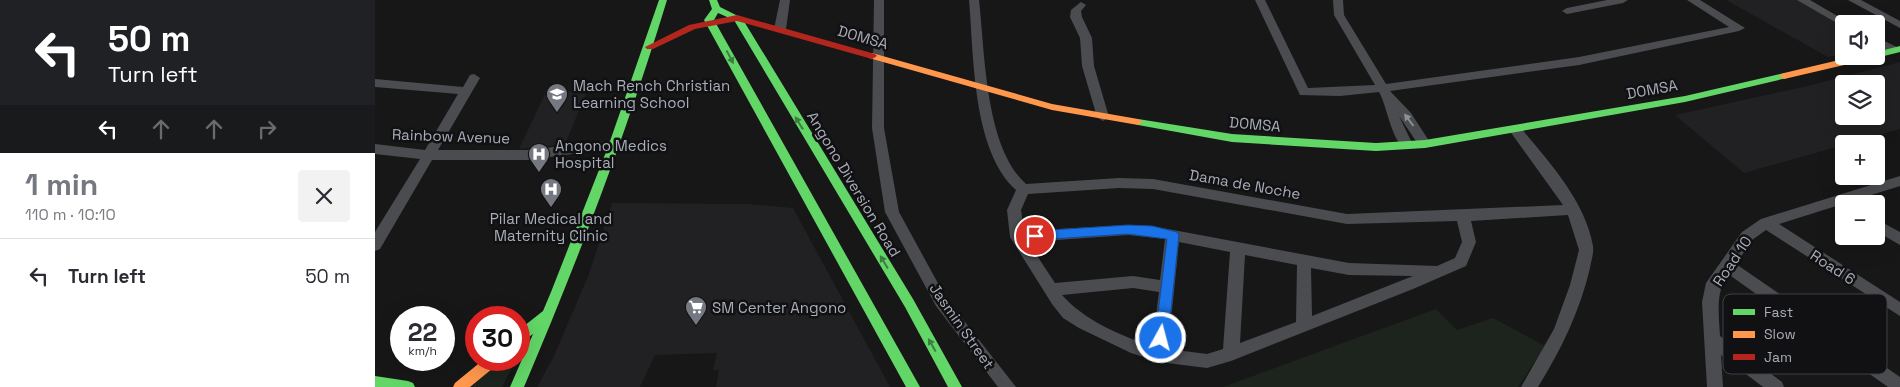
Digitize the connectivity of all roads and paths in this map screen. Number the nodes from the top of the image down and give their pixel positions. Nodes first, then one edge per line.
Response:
1 (663, 0) edge
2 (785, 0) edge
3 (879, 0) edge
4 (974, 0) edge
5 (1260, 0) edge
6 (1338, 0) edge
7 (1623, 0) edge
8 (1692, 0) edge
9 (1802, 0) edge
10 (1853, 0) edge
11 (715, 4) edge
12 (1081, 5) dead end
13 (1567, 11) dead end
14 (737, 18) junction
15 (1835, 18) edge
16 (709, 20) junction
17 (1900, 25) edge
18 (780, 30) junction
19 (1885, 44) edge
20 (650, 47) junction
21 (1897, 50) edge
22 (879, 58) junction
23 (1835, 64) edge
24 (473, 78) dead end
25 (375, 83) edge
26 (1382, 88) junction
27 (985, 89) junction
28 (466, 91) junction
29 (1390, 100) junction
30 (772, 105) junction
31 (1103, 118) junction
32 (1515, 130) junction
33 (616, 144) junction
34 (1425, 144) junction
35 (1407, 145) junction
36 (375, 149) edge
37 (429, 155) junction
38 (1900, 181) edge
39 (1023, 189) junction
40 (1862, 195) edge
41 (1835, 204) edge
42 (1571, 210) junction
43 (1463, 216) junction
44 (1765, 223) junction
45 (1885, 229) edge
46 (1173, 235) junction
47 (1017, 237) junction
48 (1900, 238) edge
49 (376, 241) edge
50 (1238, 249) junction
51 (1304, 261) junction
52 (1727, 265) junction
53 (1441, 271) junction
54 (1167, 287) junction
55 (1050, 290) junction
56 (1768, 294) edge
57 (1875, 294) edge
58 (1887, 302) edge
59 (1900, 310) edge
60 (549, 314) junction
61 (1304, 326) junction
62 (530, 329) edge
63 (1713, 340) junction
64 (1723, 347) edge
65 (1231, 354) junction
66 (1159, 355) junction
67 (480, 371) edge
68 (1759, 374) edge
69 (1883, 374) edge
70 (375, 382) edge
71 (1900, 386) edge
72 (408, 387) edge
73 (460, 387) edge
74 (517, 387) edge
75 (913, 387) edge
76 (955, 387) edge
77 (1008, 387) edge
78 (1529, 387) edge
79 (1715, 387) edge
80 (1776, 387) edge

1 - 20 main road
2 - 18 street
3 - 22 street, Jasmin Street
4 - 27 street
5 - 26 street
6 - 26 street
7 - 13 street
8 - 26 street
9 - 15 street
10 - 17 street
11 - 14 main road
11 - 16 main road
12 - 31 street
14 - 16 main road, DOMSA
14 - 18 main road, DOMSA
14 - 30 main road, Angono Diversion Road
16 - 20 main road, DOMSA
16 -> 30 main road, Angono Diversion Road
18 - 22 main road, DOMSA
19 - 21 street
20 - 33 main road
22 - 27 main road, DOMSA
22 - 77 street, Jasmin Street
23 - 32 main road, DOMSA
24 - 28 street
25 - 28 street
26 - 29 street
27 - 31 main road, DOMSA
27 - 39 street
28 - 37 street
34 -> 29 street
29 - 35 street
30 - 75 main road, Angono Diversion Road
76 -> 30 main road, Angono Diversion Road
31 - 35 main road, DOMSA
32 - 34 main road, DOMSA
32 - 42 street
33 - 37 street, Rainbow Avenue
33 - 60 main road
34 - 35 main road, DOMSA
36 - 37 street, Rainbow Avenue
37 - 49 street
38 - 40 street, Road 10
39 - 43 street, Dama de Noche
39 - 47 street
41 - 44 street, Road 10
42 - 43 street, Dama de Noche
42 - 78 street
43 - 53 street
44 - 52 street, Road 10
44 - 57 street, Road 6
45 - 48 street
46 - 47 street
46 - 50 street
46 - 54 street
47 - 55 street
50 - 51 street
50 - 65 street
51 - 53 street
51 - 61 street
52 - 56 street
52 - 63 street, Road 10
53 - 61 street
54 - 55 street
54 - 66 street
55 - 66 street
58 - 59 street, Road 6
60 - 62 main road
60 - 74 main road
61 - 65 street
63 - 64 street
63 - 79 street, Road 10
65 - 66 street
67 - 73 main road
68 - 80 street
69 - 71 street
70 - 72 main road

